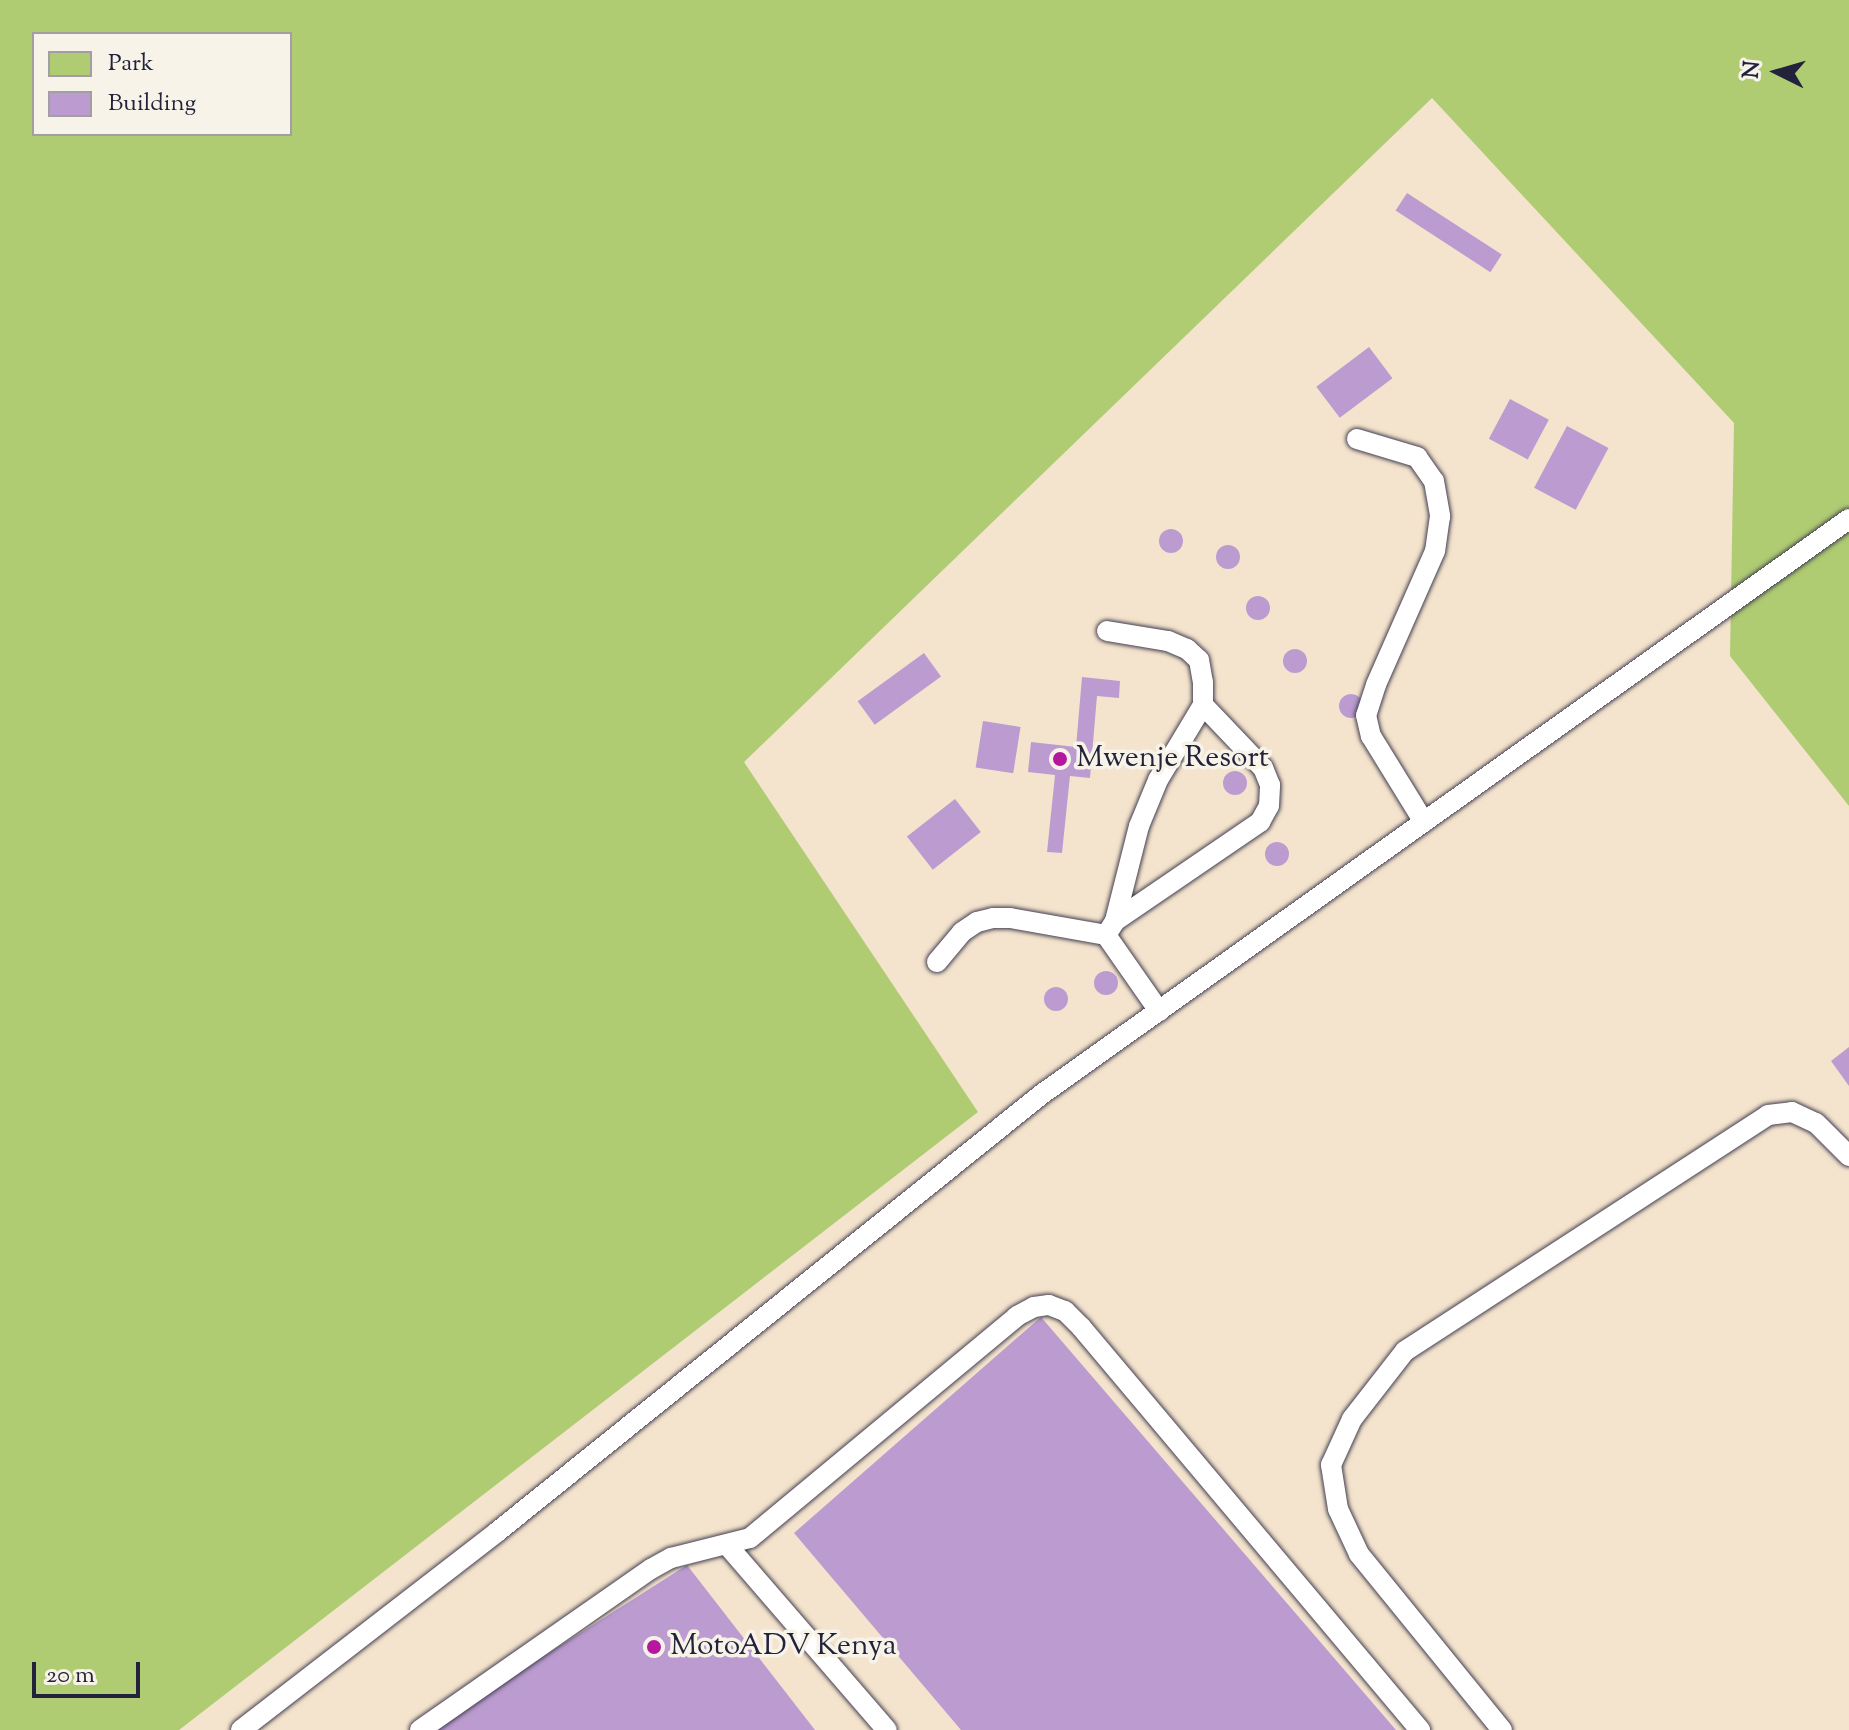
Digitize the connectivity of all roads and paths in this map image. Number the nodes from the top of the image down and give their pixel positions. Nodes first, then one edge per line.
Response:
1 (1357, 439) dead end
2 (1849, 519) edge
3 (1107, 631) dead end
4 (1203, 705) junction
5 (1424, 822) junction
6 (1111, 928) junction
7 (937, 962) dead end
8 (1159, 1011) junction
9 (1849, 1156) edge
10 (728, 1546) junction
11 (241, 1730) edge
12 (420, 1730) edge
13 (887, 1730) edge
14 (1420, 1730) edge
15 (1502, 1730) edge

1 - 5 lane
2 - 5 lane
3 - 4 lane
4 - 6 lane
4 - 6 lane
5 - 8 lane
6 - 7 lane
6 - 8 lane
8 - 11 lane
9 - 15 lane
10 - 12 lane
10 - 13 lane
10 - 14 lane

